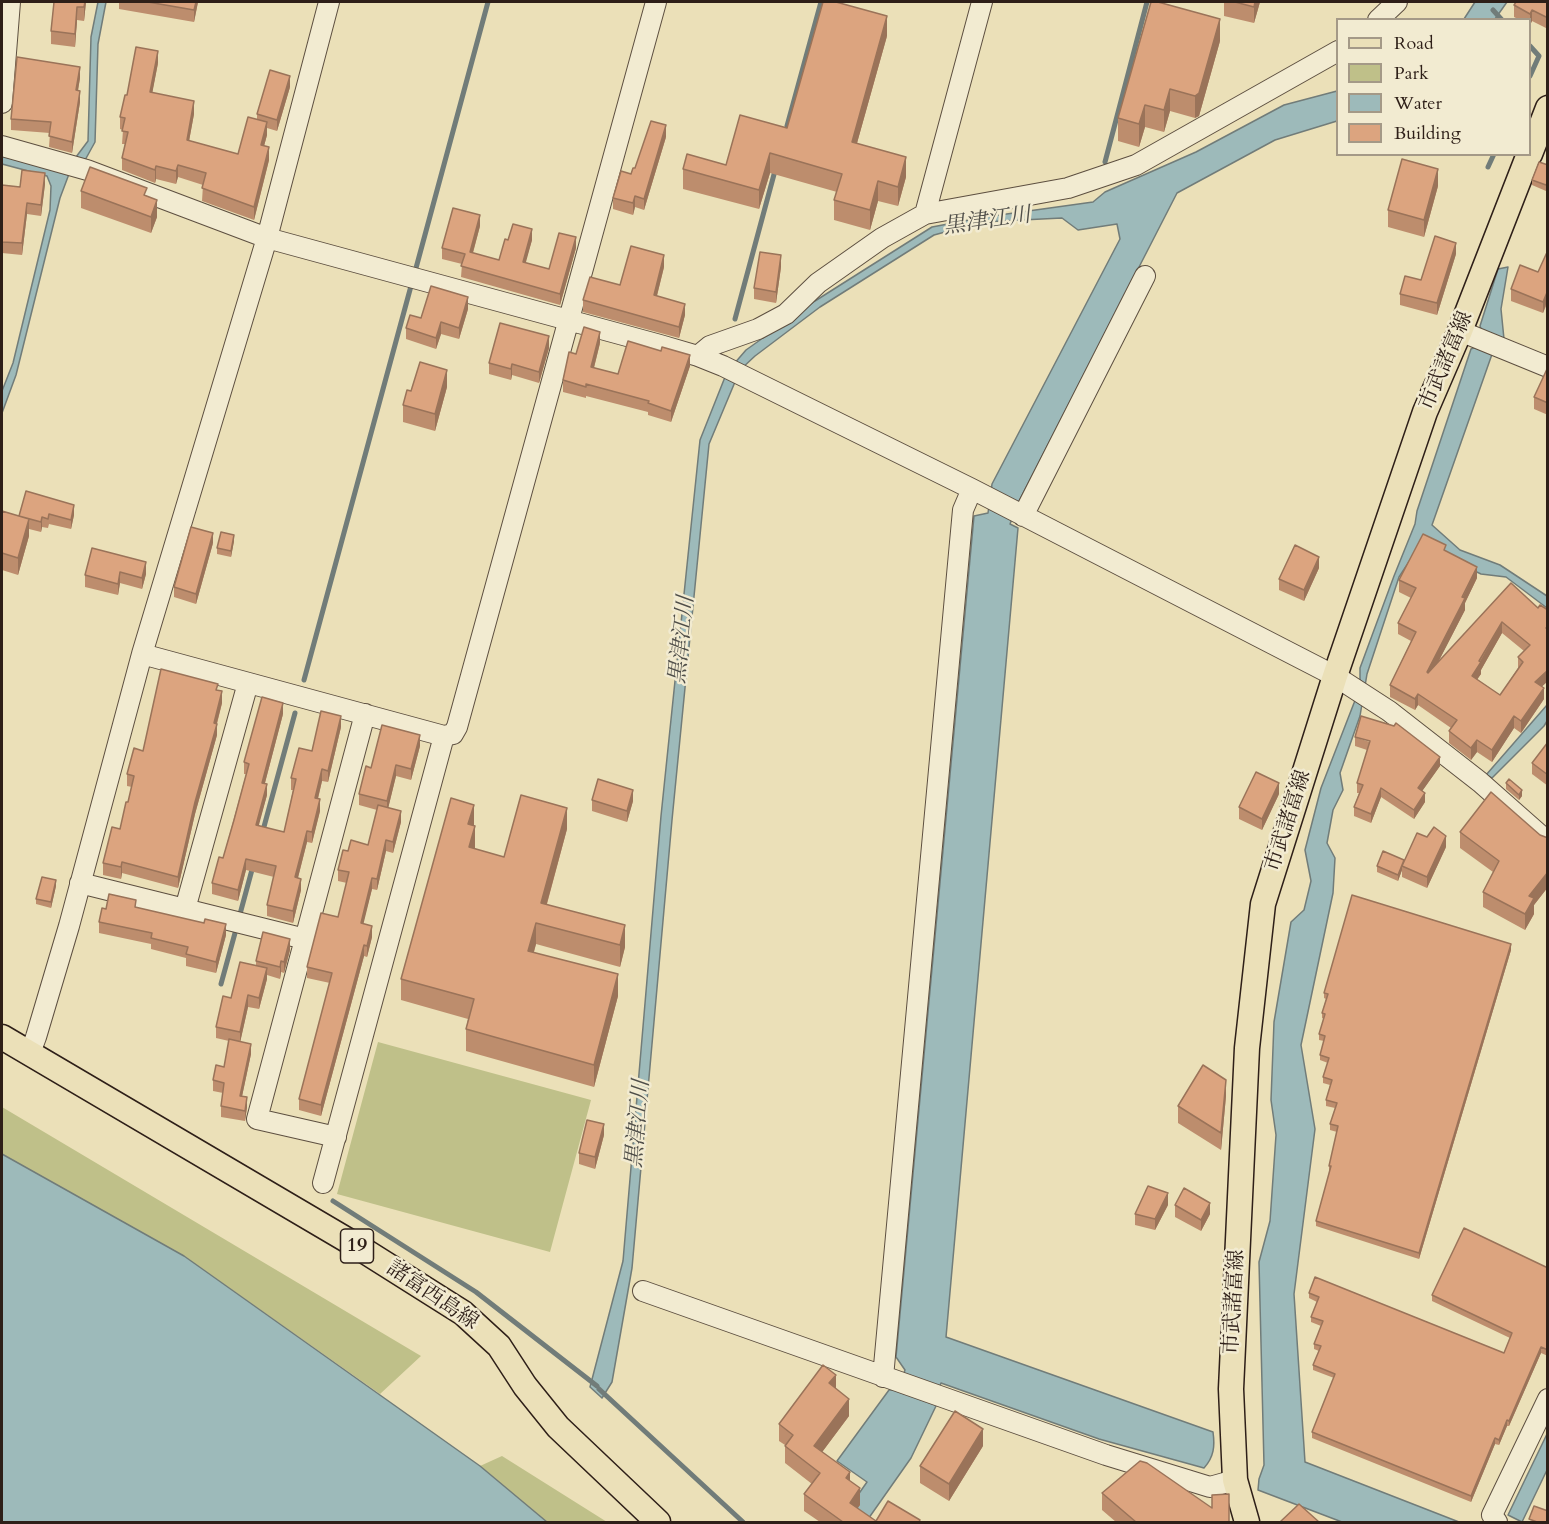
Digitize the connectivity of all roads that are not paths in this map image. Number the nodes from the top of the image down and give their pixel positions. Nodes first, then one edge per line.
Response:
1 (10, 2) edge
2 (329, 2) edge
3 (656, 2) edge
4 (982, 2) edge
5 (1397, 2) edge
6 (1380, 18) edge
7 (1336, 52) edge
8 (2, 103) edge
9 (1548, 108) edge
10 (2, 146) edge
11 (1531, 149) edge
12 (1528, 156) edge
13 (925, 214) junction
14 (267, 238) junction
15 (1145, 276) dead end
16 (569, 319) junction
17 (1468, 334) junction
18 (698, 356) junction
19 (1548, 367) edge
20 (978, 493) junction
21 (1023, 516) junction
22 (142, 654) junction
23 (248, 683) junction
24 (1353, 688) junction
25 (365, 714) junction
26 (444, 736) junction
27 (1548, 842) edge
28 (80, 883) junction
29 (185, 909) junction
30 (305, 939) junction
31 (2, 1037) edge
32 (30, 1053) junction
33 (336, 1137) junction
34 (323, 1183) dead end
35 (643, 1291) dead end
36 (890, 1380) junction
37 (1548, 1399) edge
38 (1235, 1480) junction
39 (658, 1522) edge
40 (1247, 1522) edge
41 (1497, 1522) edge

1 - 8 street
2 - 14 street
3 - 16 street
4 - 13 street
5 - 6 street
7 - 13 street
9 - 11 main road, 市武諸富線
10 - 14 street
12 - 17 main road, 市武諸富線
13 - 18 street
14 - 16 street
14 - 22 street
15 - 21 street
16 - 18 street
16 - 26 street
17 - 19 street
17 - 24 main road, 市武諸富線
18 - 20 street
20 - 21 street
20 - 36 street
21 - 24 street
22 - 23 street
22 - 28 street
23 - 25 street
23 - 29 street
24 - 27 street
24 - 38 main road, 市武諸富線
25 - 26 street
25 - 30 street
26 - 33 street
28 - 29 street
28 - 32 street
29 - 30 street
30 - 33 street
31 - 32 main road, 諸富西島線 / 19
32 - 39 main road, 諸富西島線 / 19
33 - 34 street
35 - 36 street
36 - 38 street
37 - 41 street
38 - 40 main road, 市武諸富線

